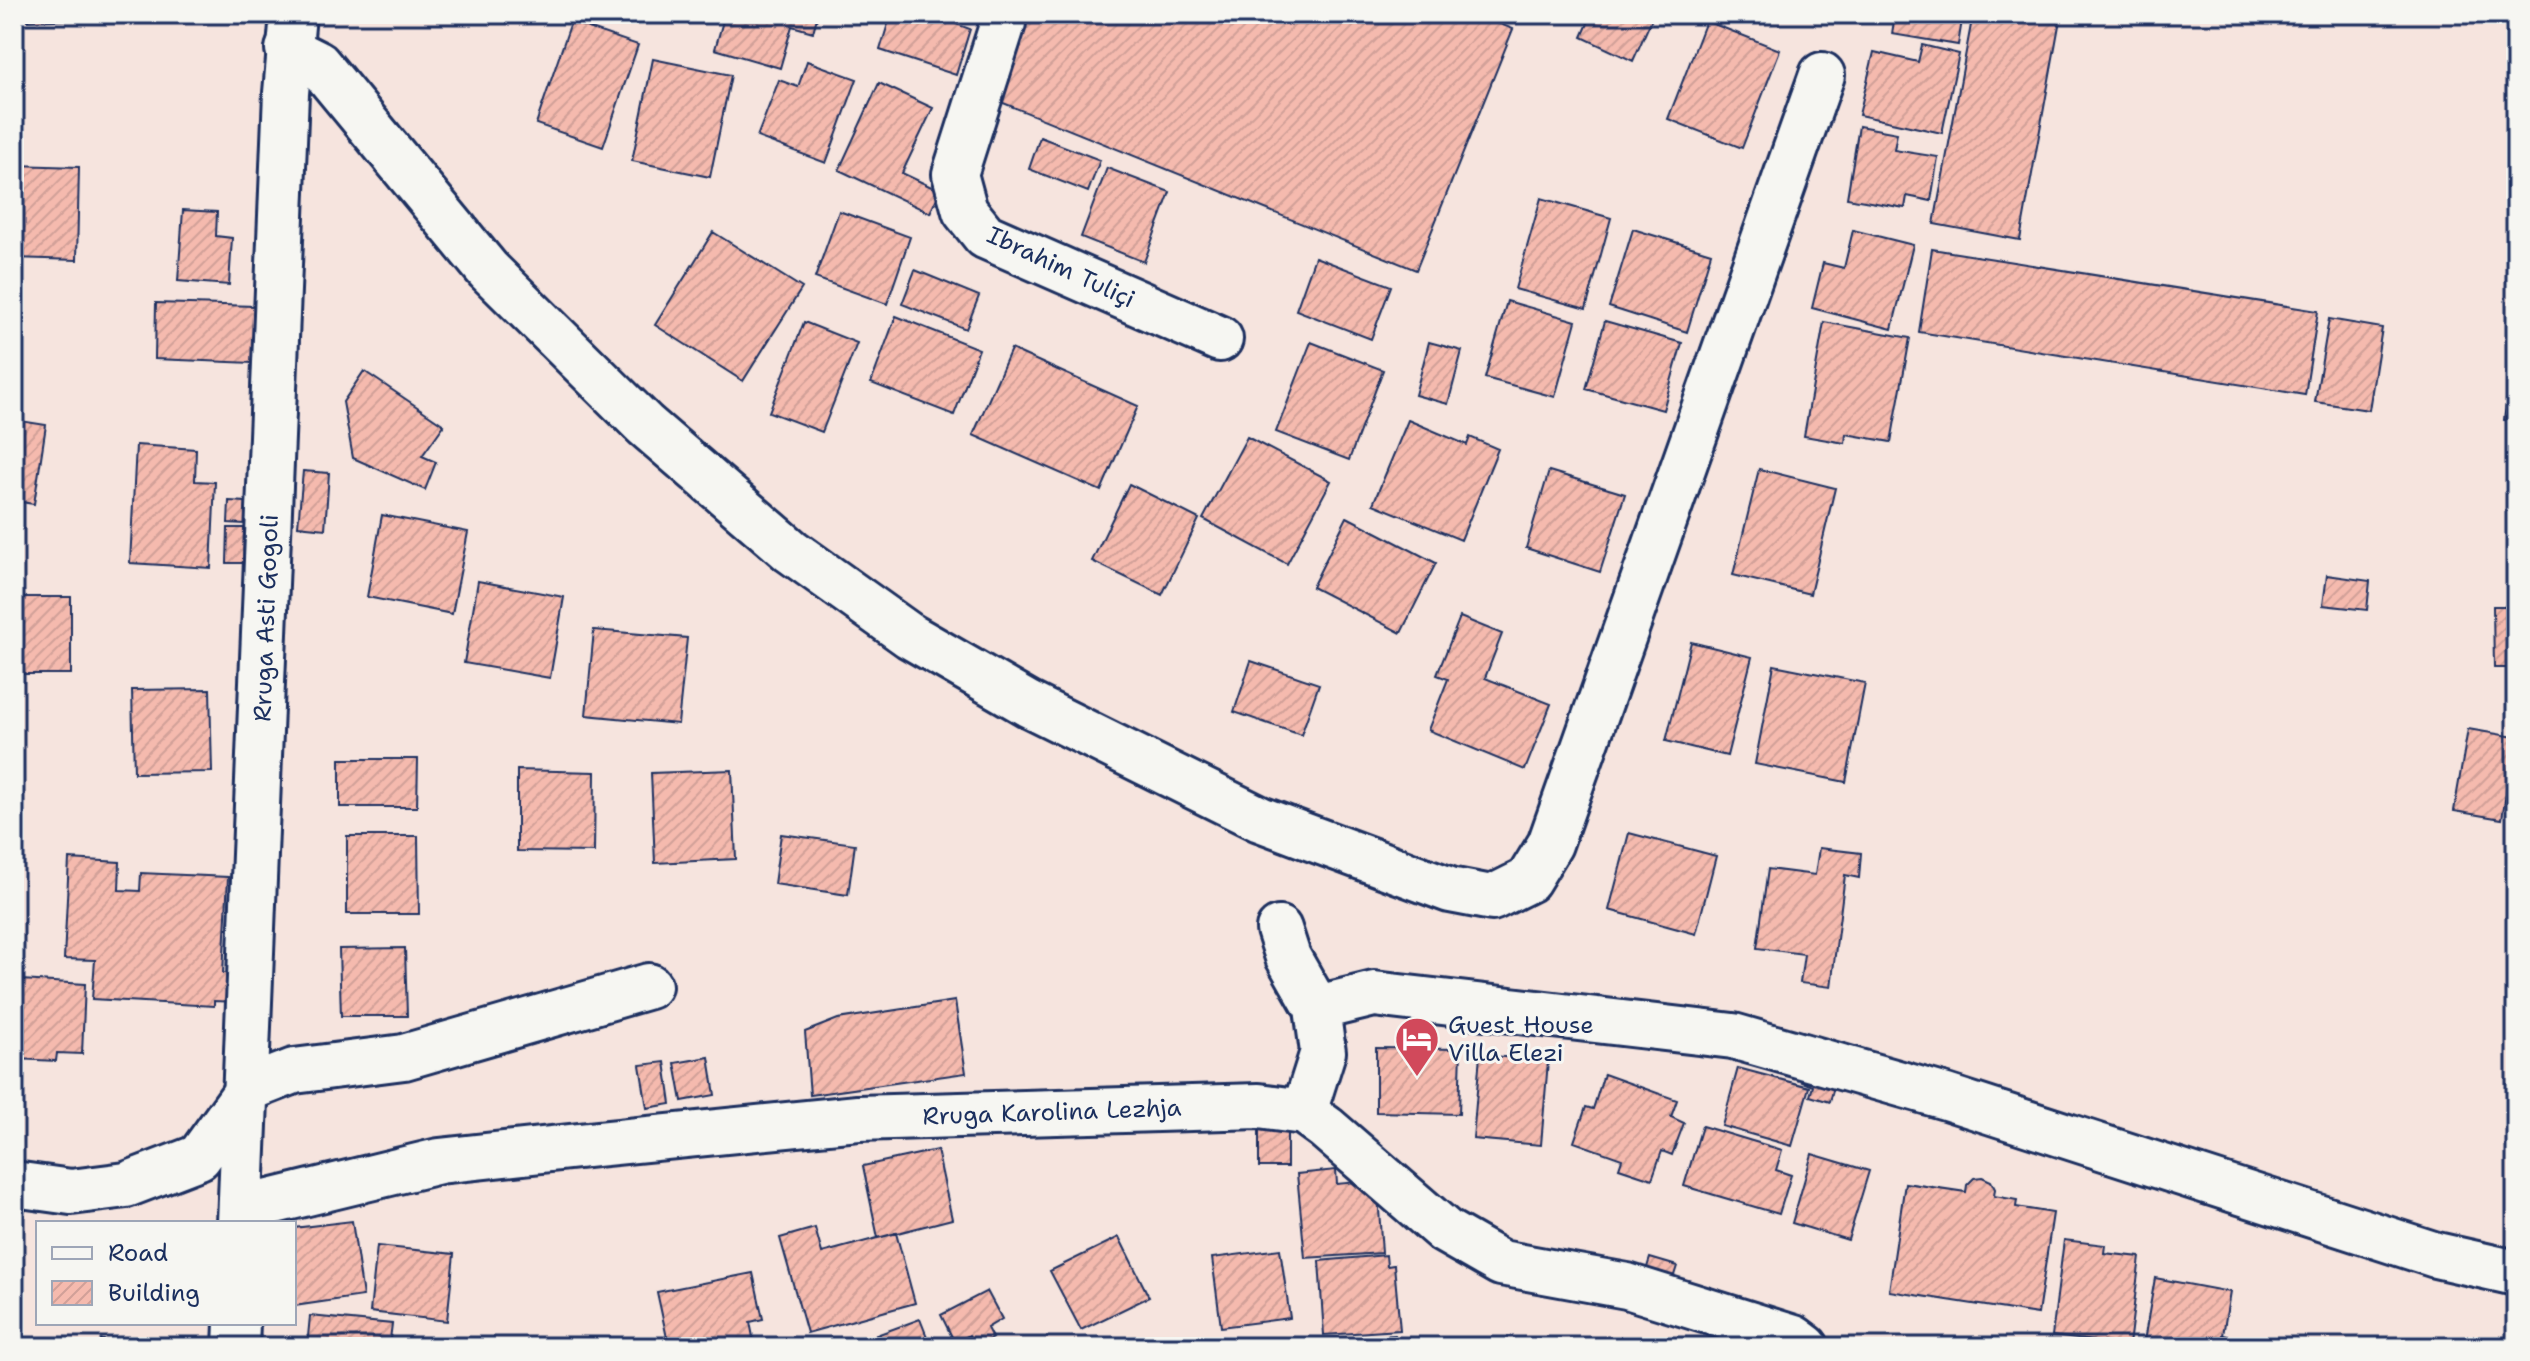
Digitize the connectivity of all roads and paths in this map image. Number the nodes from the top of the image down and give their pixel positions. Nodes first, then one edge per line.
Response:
1 (1003, 14) edge
2 (291, 31) edge
3 (1822, 75) dead end
4 (1220, 339) dead end
5 (1279, 929) dead end
6 (649, 986) dead end
7 (1317, 1008) junction
8 (248, 1089) junction
9 (1304, 1112) junction
10 (14, 1184) edge
11 (240, 1216) edge
12 (2516, 1273) edge
13 (237, 1325) edge
14 (236, 1347) edge
15 (1806, 1347) edge

1 - 4 street, Ibrahim Tuliçi
2 - 3 street
2 - 8 street, Rruga Asti Gogoli
5 - 7 street
6 - 8 street
7 - 9 street
7 - 12 street
8 - 10 street
8 - 11 street, Rruga Asti Gogoli
9 - 11 street, Rruga Karolina Lezhja
9 - 15 street
13 - 14 street

